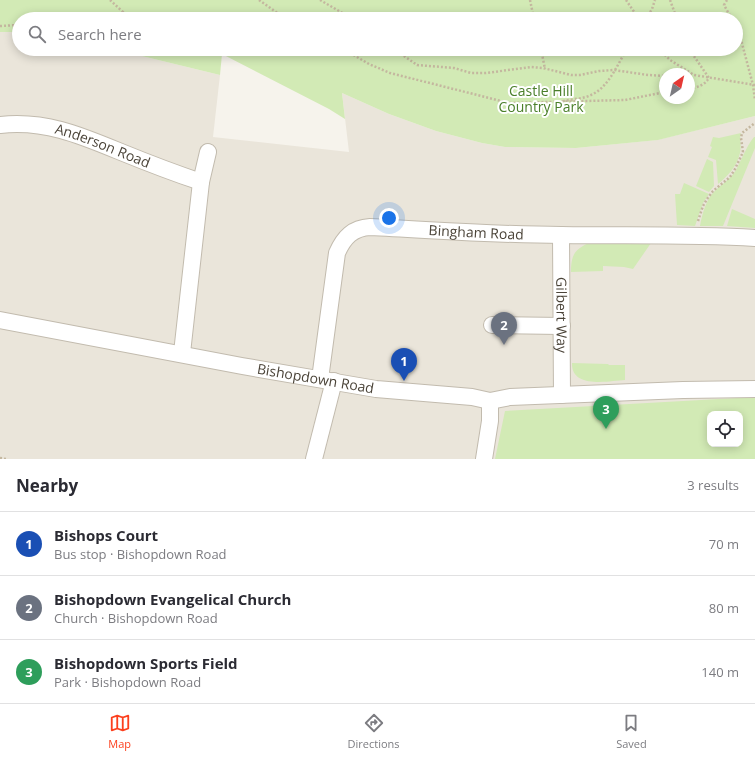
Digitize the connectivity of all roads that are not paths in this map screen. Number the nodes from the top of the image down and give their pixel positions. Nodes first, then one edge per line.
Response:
1 (0, 125) edge
2 (208, 152) dead end
3 (201, 182) junction
4 (561, 235) junction
5 (755, 238) edge
6 (0, 320) edge
7 (492, 325) dead end
8 (562, 326) junction
9 (182, 353) junction
10 (327, 380) junction
11 (755, 389) edge
12 (562, 395) junction
13 (490, 401) junction
14 (314, 459) edge
15 (484, 459) edge

1 - 3 street, Anderson Road
2 - 3 street
3 - 9 street
4 - 5 street, Bingham Road
4 - 8 street, Gilbert Way
4 - 10 street, Bingham Road
6 - 9 street, Bishopdown Road
7 - 8 street
8 - 12 street, Gilbert Way
9 - 10 street, Bishopdown Road
10 - 13 street, Bishopdown Road
10 - 14 street, Bingham Road
11 - 12 street, Bishopdown Road
12 - 13 street, Bishopdown Road
13 - 15 street

